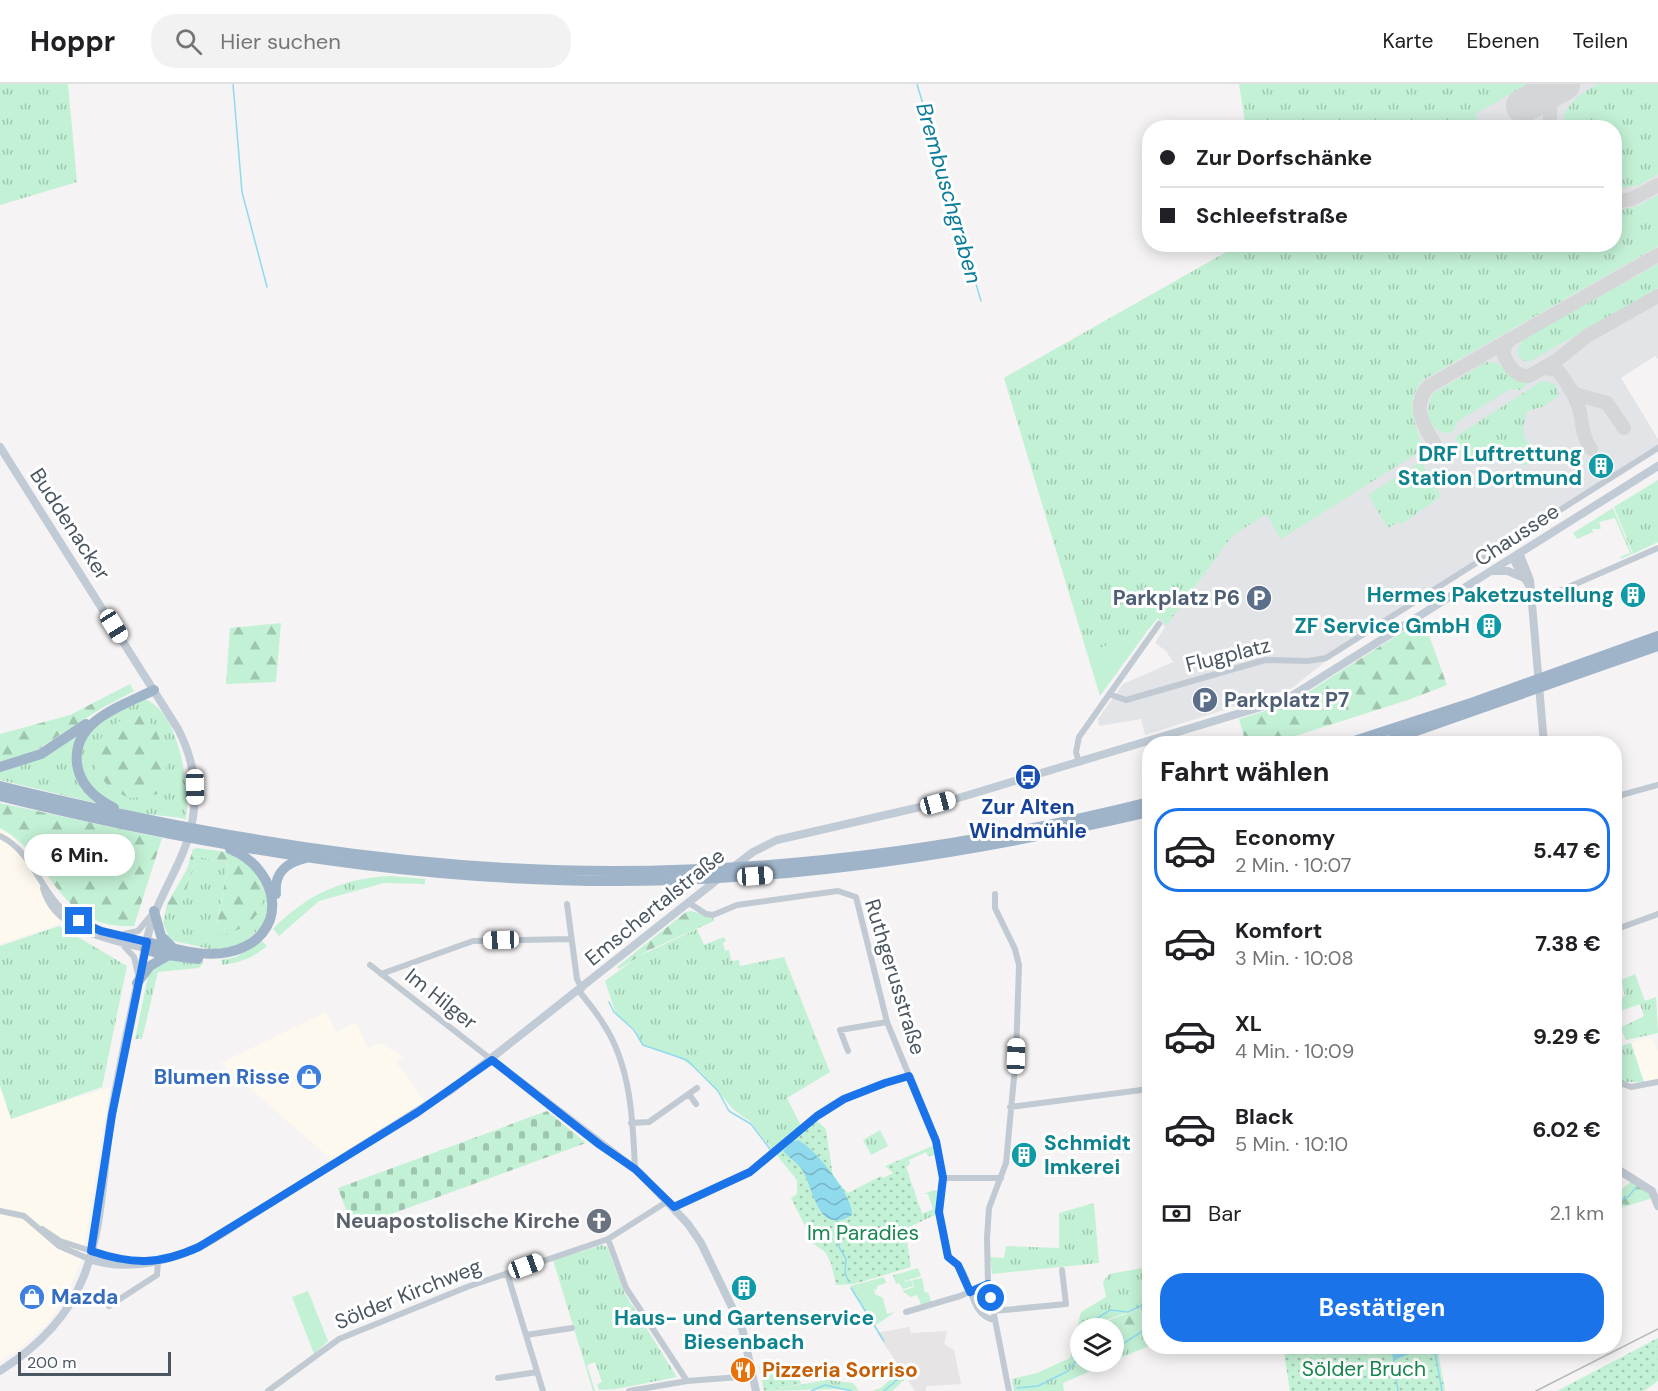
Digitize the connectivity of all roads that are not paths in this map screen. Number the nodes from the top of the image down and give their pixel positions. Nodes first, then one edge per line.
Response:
1 (0, 447) edge
2 (1658, 448) edge
3 (1658, 466) edge
4 (1658, 548) edge
5 (1517, 557) junction
6 (1494, 571) junction
7 (1522, 577) junction
8 (1530, 586) junction
9 (1532, 603) junction
10 (1159, 624) dead end
11 (1658, 636) edge
12 (1658, 646) edge
13 (152, 687) junction
14 (1109, 694) junction
15 (1236, 716) joint
16 (1169, 736) edge
17 (1369, 736) edge
18 (1402, 736) edge
19 (1543, 736) edge
20 (1142, 744) edge
21 (1079, 763) junction
22 (0, 767) edge
23 (1658, 785) edge
24 (0, 786) edge
25 (1622, 795) edge
26 (0, 796) edge
27 (1142, 804) edge
28 (125, 814) junction
29 (1142, 814) edge
30 (0, 836) edge
31 (213, 842) junction
32 (312, 858) junction
33 (41, 882) junction
34 (995, 894) dead end
35 (689, 903) junction
36 (567, 904) dead end
37 (154, 911) junction
38 (1658, 914) edge
39 (1622, 927) edge
40 (118, 935) junction
41 (570, 939) junction
42 (122, 944) junction
43 (146, 945) junction
44 (171, 952) junction
45 (370, 965) dead end
46 (381, 974) junction
47 (137, 983) junction
48 (581, 990) junction
49 (887, 1022) junction
50 (848, 1051) dead end
51 (492, 1060) junction
52 (909, 1076) junction
53 (1658, 1082) edge
54 (1622, 1084) edge
55 (697, 1088) dead end
56 (1142, 1090) edge
57 (689, 1094) junction
58 (696, 1104) dead end
59 (1010, 1107) junction
60 (631, 1123) junction
61 (635, 1169) junction
62 (1622, 1172) edge
63 (943, 1178) junction
64 (1001, 1178) junction
65 (671, 1204) junction
66 (1658, 1206) edge
67 (0, 1211) edge
68 (608, 1239) junction
69 (90, 1255) junction
70 (158, 1261) junction
71 (1062, 1270) dead end
72 (507, 1273) junction
73 (988, 1284) junction
74 (970, 1292) junction
75 (109, 1306) dead end
76 (994, 1311) junction
77 (906, 1312) dead end
78 (995, 1320) junction
79 (572, 1328) dead end
80 (526, 1335) junction
81 (0, 1371) edge
82 (537, 1372) junction
83 (753, 1376) junction
84 (498, 1378) dead end
85 (687, 1381) junction
86 (669, 1387) edge
87 (268, 1391) edge
88 (543, 1391) edge
89 (629, 1391) edge
90 (756, 1391) edge
91 (1009, 1391) edge

1 - 13 main road, Buddenacker
2 - 14 street, Flugplatz
3 - 5 main road, Chaussee
4 - 9 street
5 - 6 main road, Chaussee
5 - 7 street
5 - 8 street
6 - 7 street
6 - 15 main road, Chaussee
7 - 8 street
8 - 9 street
9 - 19 street
10 - 14 street
11 - 17 highway
12 - 18 highway
13 - 22 highway
13 - 28 highway
13 - 37 main road, Buddenacker
14 - 21 street
15 - 16 main road, Emschertalstraße
20 - 21 main road, Emschertalstraße
21 - 35 main road, Emschertalstraße
23 - 25 street
24 - 28 highway
26 - 31 highway
27 - 28 highway
29 - 32 highway
30 - 33 street
31 - 32 highway
31 - 44 highway
32 - 44 highway
33 - 40 street
33 - 42 street
34 - 59 street
35 - 48 main road, Emschertalstraße
35 - 49 street, Ruthgerusstraße
36 - 41 street
37 - 40 street
37 - 43 main road, Buddenacker
37 - 44 highway
38 - 39 street
40 - 43 street
41 - 46 street
41 - 48 street
42 - 43 street
42 - 47 street
43 - 44 highway
43 - 47 main road, Buddenacker
44 - 47 highway
45 - 46 street, Im Hilger
46 - 51 street, Im Hilger
47 - 69 main road, Buddenacker
48 - 51 main road, Emschertalstraße
48 - 60 street
49 - 50 street
49 - 52 street, Ruthgerusstraße
51 - 61 main road
51 - 70 main road, Emschertalstraße
52 - 63 street, Ruthgerusstraße
52 - 65 street, Sölder Kirchweg
53 - 54 street
55 - 57 street
56 - 59 street
57 - 58 street
57 - 60 street
59 - 64 street
60 - 61 street
61 - 65 main road
62 - 66 street
63 - 64 street
63 - 74 street, Ruthgerusstraße
64 - 73 street
65 - 68 street, Sölder Kirchweg
65 - 83 main road
67 - 69 street
68 - 72 street, Sölder Kirchweg
68 - 85 street
69 - 70 main road, Emschertalstraße
69 - 81 main road, Buddenacker
70 - 75 street
71 - 76 street
72 - 80 street
72 - 87 street, Sölder Kirchweg
73 - 74 street
73 - 76 street
74 - 77 street
74 - 78 street, Ruthgerusstraße
76 - 78 street
78 - 91 street
79 - 80 street
80 - 82 street
82 - 84 street
82 - 88 street
83 - 85 street
83 - 90 main road
85 - 86 street
86 - 89 street

